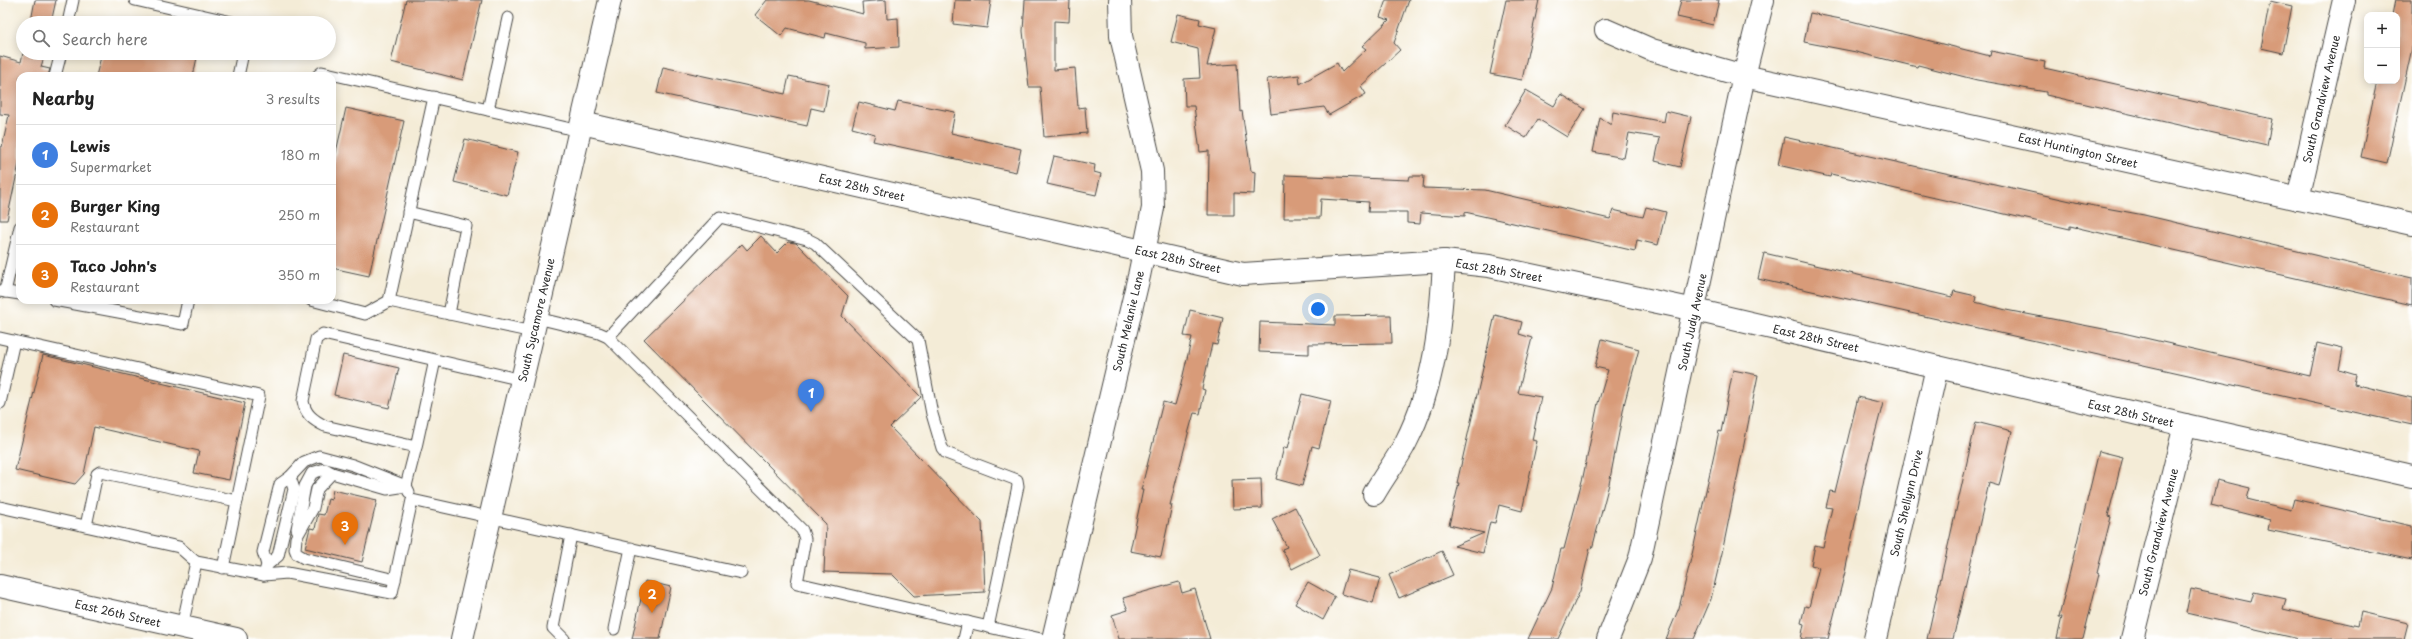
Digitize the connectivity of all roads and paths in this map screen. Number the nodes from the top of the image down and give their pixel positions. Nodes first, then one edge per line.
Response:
1 (73, 0) edge
2 (135, 0) edge
3 (610, 0) edge
4 (1120, 0) edge
5 (1763, 0) edge
6 (2344, 0) edge
7 (70, 16) edge
8 (205, 16) edge
9 (508, 18) dead end
10 (1606, 30) dead end
11 (59, 60) edge
12 (241, 60) edge
13 (57, 72) edge
14 (239, 72) edge
15 (336, 75) edge
16 (1744, 76) junction
17 (434, 97) junction
18 (488, 110) junction
19 (581, 127) junction
20 (2298, 199) junction
21 (408, 212) junction
22 (2412, 224) edge
23 (16, 241) edge
24 (1144, 252) junction
25 (1444, 261) junction
26 (2, 291) edge
27 (16, 293) edge
28 (389, 301) junction
29 (76, 304) edge
30 (187, 304) edge
31 (326, 304) edge
32 (1695, 310) junction
33 (449, 314) junction
34 (535, 325) junction
35 (608, 337) junction
36 (0, 338) edge
37 (14, 341) junction
38 (435, 360) junction
39 (1937, 367) junction
40 (522, 380) junction
41 (0, 403) edge
42 (2185, 425) junction
43 (416, 447) junction
44 (2412, 476) edge
45 (406, 486) junction
46 (1374, 494) dead end
47 (412, 500) junction
48 (237, 501) junction
49 (0, 507) edge
50 (490, 517) junction
51 (86, 526) junction
52 (571, 535) junction
53 (631, 548) junction
54 (196, 562) junction
55 (223, 568) junction
56 (266, 570) junction
57 (741, 573) dead end
58 (395, 580) junction
59 (0, 586) edge
60 (968, 622) junction
61 (182, 627) junction
62 (988, 627) junction
63 (614, 629) dead end
64 (223, 638) edge
65 (462, 639) edge
66 (564, 639) edge
67 (964, 639) edge
68 (1041, 639) edge
69 (1053, 639) edge
70 (1608, 639) edge
71 (1875, 639) edge
72 (2132, 639) edge

1 - 7 lane
2 - 8 lane
3 - 19 street, South Sycamore Avenue
4 - 24 street, South Melanie Lane
5 - 16 street, South Judy Avenue
6 - 20 street, South Grandview Avenue
9 - 18 lane
10 - 16 street, East Huntington Street
11 - 13 lane
12 - 14 lane
15 - 17 lane
16 - 20 street, East Huntington Street
16 - 32 street, South Judy Avenue
17 - 18 lane
17 - 21 lane
18 - 19 lane
19 - 24 street, East 28th Street
19 - 34 street, South Sycamore Avenue
20 - 22 street, East Huntington Street
21 - 28 lane
21 - 33 lane
23 - 26 lane
24 - 25 street, East 28th Street
24 - 69 street, South Melanie Lane
25 - 32 street, East 28th Street
25 - 46 street
26 - 27 lane
28 - 31 lane
28 - 33 lane
29 - 30 lane
32 - 39 street, East 28th Street
32 - 70 street, South Judy Avenue
33 - 34 lane
34 - 35 lane
34 - 40 street, South Sycamore Avenue
35 - 60 lane
35 - 62 lane
36 - 37 lane
37 - 41 lane
37 - 48 lane
38 - 40 lane
38 - 43 lane
38 - 43 lane
39 - 42 street, East 28th Street
39 - 71 street, South Shellynn Drive
40 - 50 street, South Sycamore Avenue
42 - 44 street, East 28th Street
42 - 72 street, South Grandview Avenue
43 - 45 lane
45 - 47 lane
45 - 56 lane
45 - 58 lane
47 - 50 lane
47 - 58 lane
48 - 51 lane
48 - 55 lane
49 - 51 lane
50 - 52 lane
50 - 65 street, South Sycamore Avenue
51 - 54 lane
52 - 53 lane
52 - 66 lane
53 - 57 lane
53 - 63 lane
54 - 55 lane
54 - 61 lane
55 - 56 lane
56 - 58 lane
59 - 61 street, East 26th Street
60 - 62 lane
60 - 67 lane
61 - 64 street, East 26th Street
62 - 68 lane

